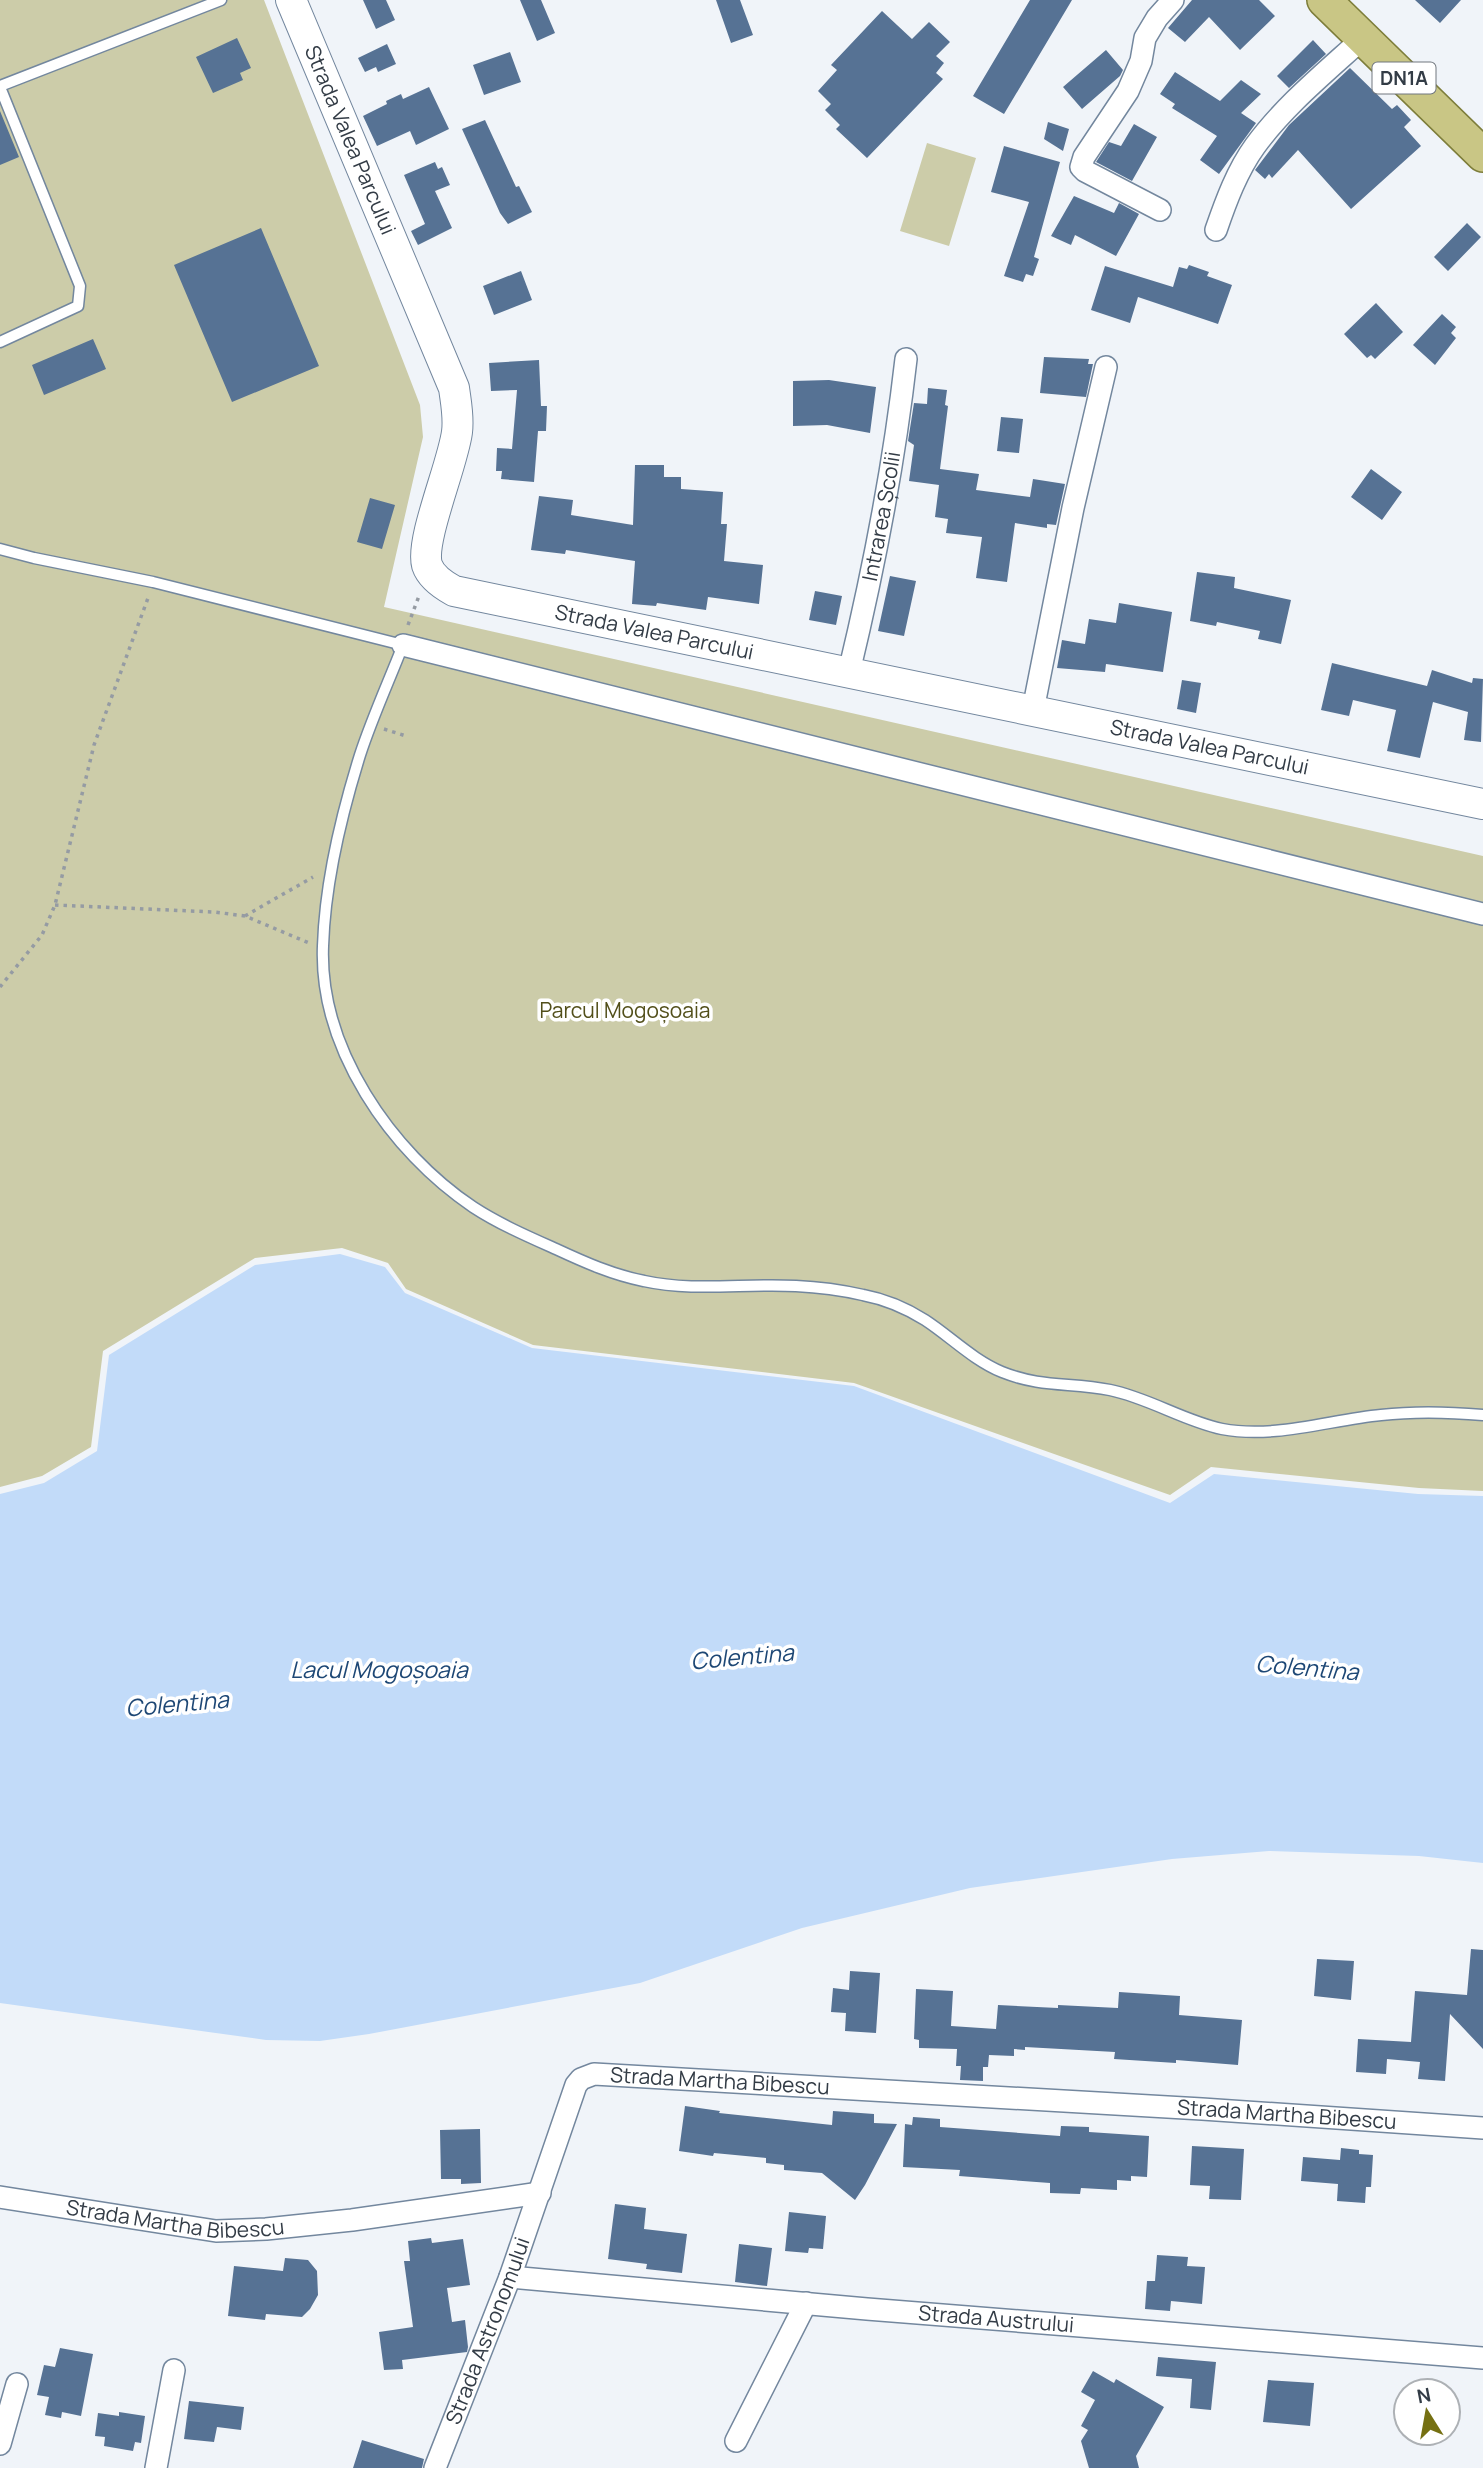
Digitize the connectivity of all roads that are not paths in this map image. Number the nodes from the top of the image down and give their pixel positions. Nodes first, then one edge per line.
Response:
1 (221, 0) edge
2 (291, 0) edge
3 (1173, 0) edge
4 (1324, 0) edge
5 (1363, 38) junction
6 (0, 87) edge
7 (1483, 155) edge
8 (1160, 209) dead end
9 (1216, 230) dead end
10 (0, 342) edge
11 (906, 359) dead end
12 (1106, 367) dead end
13 (0, 549) edge
14 (403, 645) junction
15 (849, 672) junction
16 (1033, 710) junction
17 (1483, 804) edge
18 (1483, 914) edge
19 (1483, 1415) edge
20 (1483, 2128) edge
21 (540, 2193) junction
22 (0, 2197) edge
23 (510, 2277) junction
24 (806, 2303) junction
25 (1483, 2358) edge
26 (174, 2370) dead end
27 (17, 2384) dead end
28 (736, 2441) dead end
29 (0, 2444) edge
30 (156, 2468) edge
31 (435, 2468) edge

1 - 6 lane
2 - 15 street, Strada Valea Parcului
3 - 8 street
4 - 5 main road, DN1A
5 - 7 main road, DN1A
5 - 9 street
6 - 10 lane
11 - 15 street, Intrarea Școlii
12 - 16 street
13 - 14 lane
14 - 18 street
14 - 19 lane
15 - 16 street, Strada Valea Parcului
16 - 17 street, Strada Valea Parcului
20 - 21 street, Strada Martha Bibescu
21 - 22 street, Strada Martha Bibescu
21 - 23 street, Strada Astronomului
23 - 24 street, Strada Austrului
23 - 31 street, Strada Astronomului
24 - 25 street, Strada Austrului
24 - 28 street
26 - 30 street
27 - 29 street

